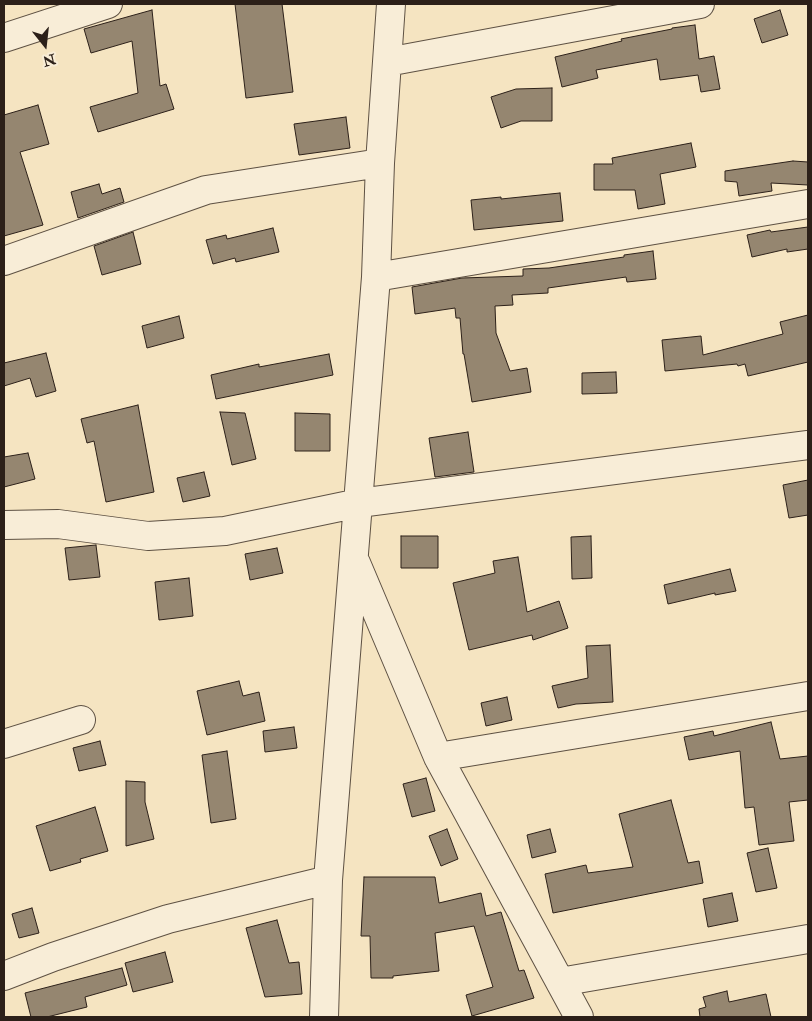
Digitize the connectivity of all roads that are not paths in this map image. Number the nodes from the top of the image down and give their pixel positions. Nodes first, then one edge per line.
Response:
1 (108, 4) edge
2 (390, 4) edge
3 (700, 4) edge
4 (4, 38) edge
5 (387, 62) junction
6 (380, 163) junction
7 (808, 204) edge
8 (4, 262) edge
9 (376, 277) junction
10 (808, 445) edge
11 (359, 503) junction
12 (4, 525) edge
13 (354, 559) junction
14 (808, 696) edge
15 (81, 720) dead end
16 (4, 744) edge
17 (438, 757) junction
18 (328, 880) junction
19 (808, 939) edge
20 (4, 976) edge
21 (560, 982) junction
22 (324, 1017) edge
23 (579, 1017) edge

1 - 4 street
2 - 5 street
3 - 5 street
5 - 6 street
6 - 8 street
6 - 9 street
7 - 9 street
9 - 11 street
10 - 11 street
11 - 12 street
11 - 13 street
13 - 17 street
13 - 18 street
14 - 17 street
15 - 16 street
17 - 21 street
18 - 20 street
18 - 22 street
19 - 21 street
21 - 23 street

